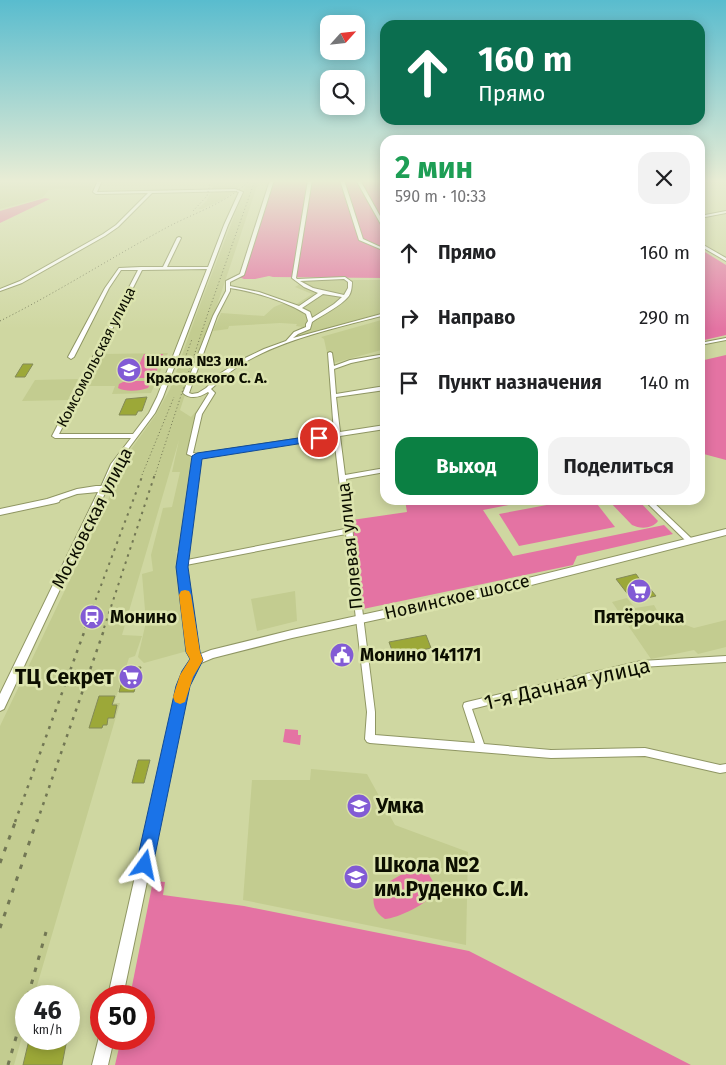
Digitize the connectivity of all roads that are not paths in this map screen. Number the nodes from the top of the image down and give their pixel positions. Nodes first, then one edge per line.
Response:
1 (111, 230) edge
2 (225, 230) edge
3 (256, 230) edge
4 (302, 230) edge
5 (358, 230) edge
6 (179, 238) dead end
7 (705, 247) edge
8 (380, 248) edge
9 (726, 260) edge
10 (141, 268) junction
11 (165, 268) junction
12 (209, 268) junction
13 (296, 280) junction
14 (229, 287) junction
15 (0, 290) edge
16 (322, 292) junction
17 (346, 297) junction
18 (300, 307) junction
19 (380, 315) edge
20 (310, 321) junction
21 (726, 339) edge
22 (284, 343) junction
23 (705, 343) edge
24 (330, 352) dead end
25 (380, 356) edge
26 (71, 357) dead end
27 (332, 368) junction
28 (380, 389) edge
29 (209, 390) junction
30 (195, 396) junction
31 (334, 396) junction
32 (202, 406) junction
33 (380, 428) edge
34 (336, 435) junction
35 (134, 436) junction
36 (197, 456) junction
37 (380, 471) edge
38 (342, 478) junction
39 (102, 492) junction
40 (51, 500) joint
41 (652, 505) edge
42 (0, 512) edge
43 (349, 531) junction
44 (726, 532) edge
45 (689, 540) junction
46 (182, 563) junction
47 (358, 620) junction
48 (194, 659) junction
49 (726, 659) edge
50 (0, 706) edge
51 (481, 748) junction
52 (726, 768) edge
53 (117, 985) edge
54 (103, 1050) edge
55 (100, 1065) edge

1 - 15 street
2 - 12 street, Московская улица
3 - 14 street
4 - 13 street
5 - 8 street
6 - 11 street
7 - 9 street
10 - 11 street, Комсомольская улица
10 - 26 street
10 - 35 street, Комсомольская улица
11 - 12 street, Комсомольская улица
12 - 35 street, Московская улица
13 - 16 street
13 - 17 street
14 - 18 street
14 - 30 street
16 - 17 street
16 - 18 street
17 - 20 street
18 - 20 street
19 - 22 street
20 - 22 street
21 - 23 street
22 - 29 street
24 - 27 street, Полевая улица
25 - 27 street
27 - 31 street, Полевая улица
28 - 31 street
29 - 30 street
29 - 32 street
30 - 32 street
31 - 34 street, Полевая улица
32 - 36 street
33 - 34 street
34 - 36 street
34 - 38 street, Полевая улица
35 - 39 street, Московская улица
36 - 46 street
37 - 38 street
38 - 43 street, Полевая улица
39 - 40 main road
39 - 50 main road, Московская улица
40 - 42 main road
41 - 45 street
43 - 46 street
43 - 47 street, Полевая улица
44 - 45 main road, Новинское шоссе
45 - 47 main road, Новинское шоссе
46 - 48 street
47 - 48 main road, Новинское шоссе
47 - 51 street, Полевая улица
48 - 53 main road
49 - 51 street, 1-я Дачная улица
51 - 52 street
54 - 55 main road

